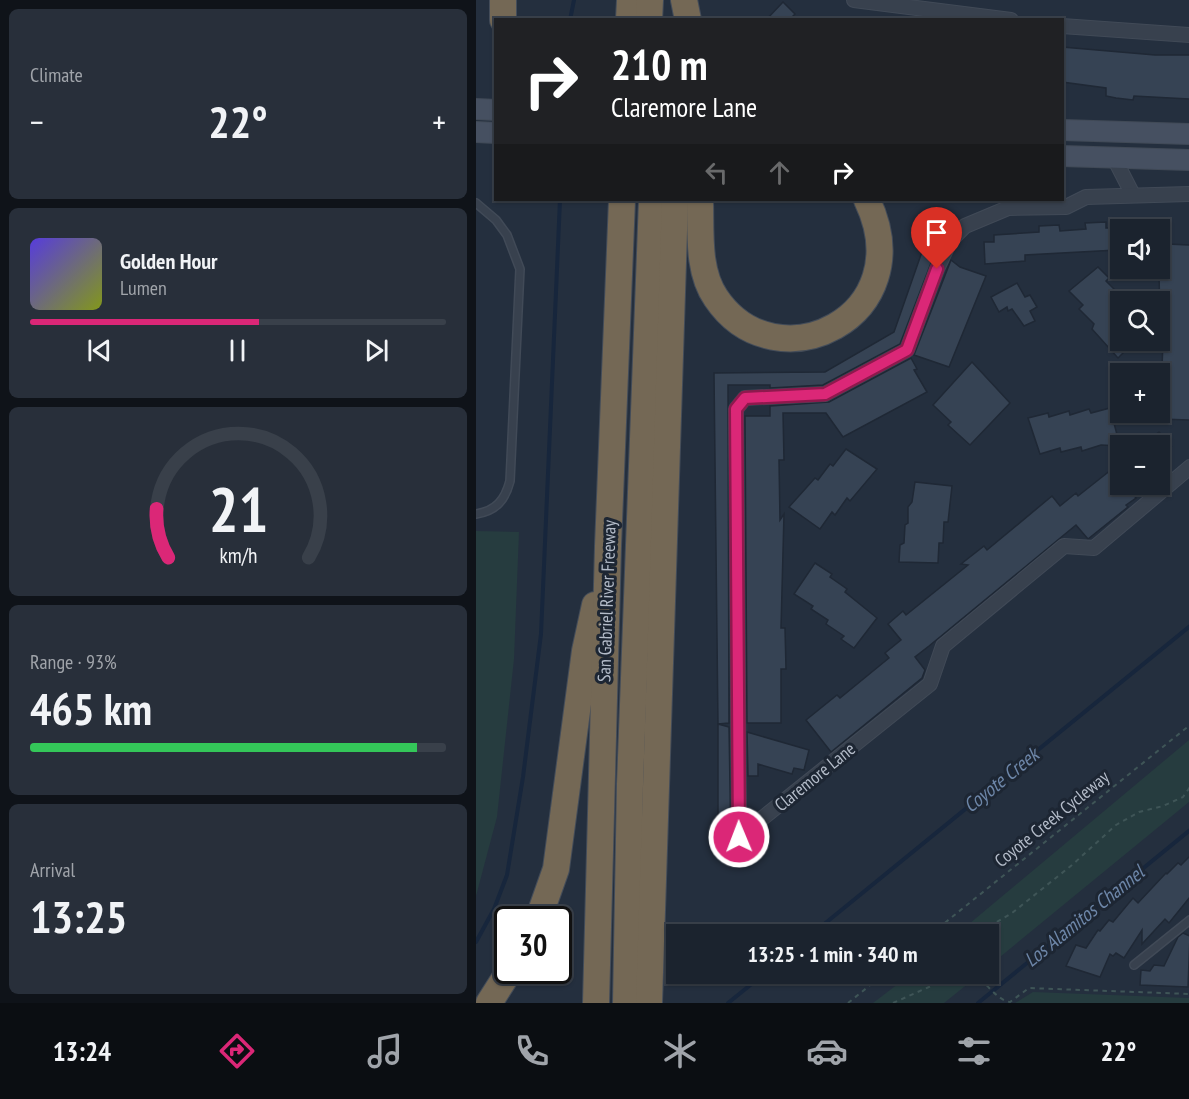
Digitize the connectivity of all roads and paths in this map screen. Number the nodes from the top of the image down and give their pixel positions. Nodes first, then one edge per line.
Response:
1 (503, 0) edge
2 (630, 0) edge
3 (650, 0) edge
4 (661, 0) edge
5 (683, 0) edge
6 (854, 0) edge
7 (503, 18) edge
8 (629, 18) edge
9 (649, 18) edge
10 (660, 18) edge
11 (680, 18) edge
12 (688, 18) edge
13 (995, 18) edge
14 (1064, 26) edge
15 (1190, 35) edge
16 (476, 109) edge
17 (494, 110) edge
18 (1064, 130) edge
19 (476, 132) edge
20 (494, 133) edge
21 (1190, 134) edge
22 (1064, 156) edge
23 (1114, 158) junction
24 (1190, 160) edge
25 (1190, 194) edge
26 (1133, 195) junction
27 (622, 201) edge
28 (642, 201) edge
29 (652, 201) edge
30 (675, 201) edge
31 (700, 201) edge
32 (867, 201) edge
33 (882, 201) edge
34 (476, 203) edge
35 (1011, 204) edge
36 (880, 231) junction
37 (1190, 467) edge
38 (476, 514) edge
39 (608, 546) junction
40 (1190, 725) edge
41 (1190, 786) edge
42 (543, 906) edge
43 (1190, 920) edge
44 (943, 924) edge
45 (993, 924) edge
46 (1134, 965) dead end
47 (501, 984) edge
48 (872, 984) edge
49 (936, 984) edge
50 (987, 984) edge
51 (610, 991) edge
52 (1190, 994) edge
53 (489, 1003) edge
54 (626, 1003) edge
55 (649, 1003) edge
56 (848, 1003) edge
57 (893, 1003) edge

1 - 7 highway
2 - 8 highway
3 - 9 highway
4 - 10 highway
5 - 11 highway
5 - 12 highway
6 - 13 street
14 - 15 street
16 - 17 main road
18 - 21 main road
19 - 20 main road
22 - 23 main road
23 - 24 main road
23 - 26 street
25 - 26 street, Claremore Lane
26 - 35 street, Claremore Lane
27 - 39 highway, San Gabriel River Freeway
28 - 51 highway
29 - 51 highway
30 - 55 highway
31 - 36 highway
32 - 36 highway
33 - 36 highway
34 - 38 lane
35 - 37 street, Claremore Lane
39 - 42 highway
39 - 51 highway, San Gabriel River Freeway
40 - 44 path, Coyote Creek Cycleway
41 - 45 path
43 - 46 lane
47 - 53 highway
48 - 56 path
49 - 57 path
50 - 52 path
51 - 54 highway

